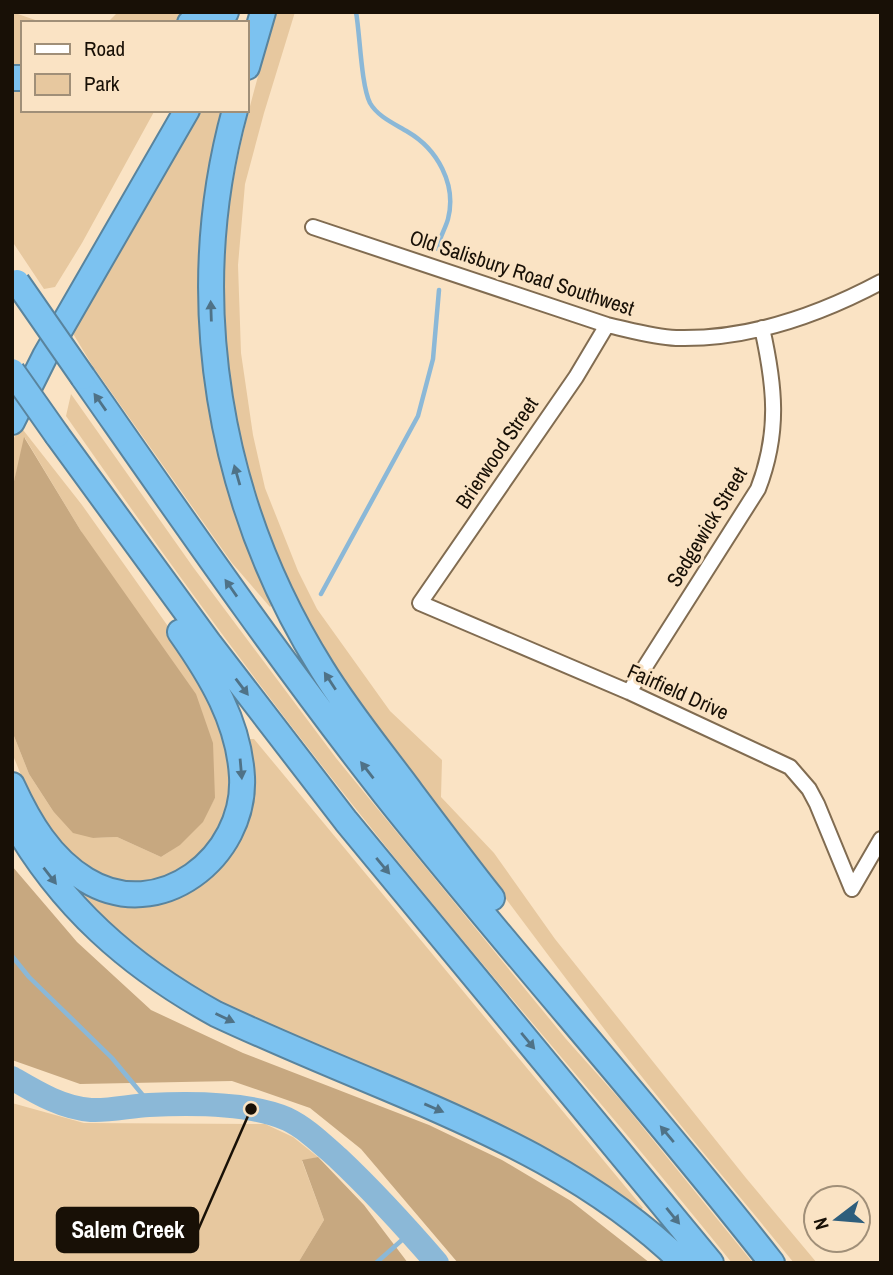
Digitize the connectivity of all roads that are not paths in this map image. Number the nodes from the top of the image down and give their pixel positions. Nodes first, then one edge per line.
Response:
1 (263, 12) edge
2 (248, 64) edge
3 (170, 112) edge
4 (186, 112) edge
5 (234, 112) edge
6 (313, 227) dead end
7 (15, 278) edge
8 (881, 282) edge
9 (607, 325) junction
10 (762, 328) junction
11 (12, 370) edge
12 (12, 386) edge
13 (12, 422) edge
14 (99, 495) junction
15 (421, 603) joint
16 (629, 692) junction
17 (12, 785) edge
18 (12, 819) edge
19 (881, 839) edge
20 (503, 937) junction
21 (683, 1263) edge
22 (710, 1263) edge
23 (772, 1263) edge

1 - 2 highway
3 - 12 highway
4 - 13 highway
20 -> 5 highway
6 - 9 street, Old Salisbury Road Southwest
20 -> 7 highway, bridge
8 - 10 street, Old Salisbury Road Southwest
9 - 10 street, Old Salisbury Road Southwest
9 - 15 street, Brierwood Street
10 - 16 street, Sedgewick Street
11 - 14 highway, bridge
14 -> 17 highway
14 -> 22 highway
15 - 16 street, Fairfield Drive
16 - 19 street, Fairfield Drive
18 -> 21 highway
23 -> 20 highway

